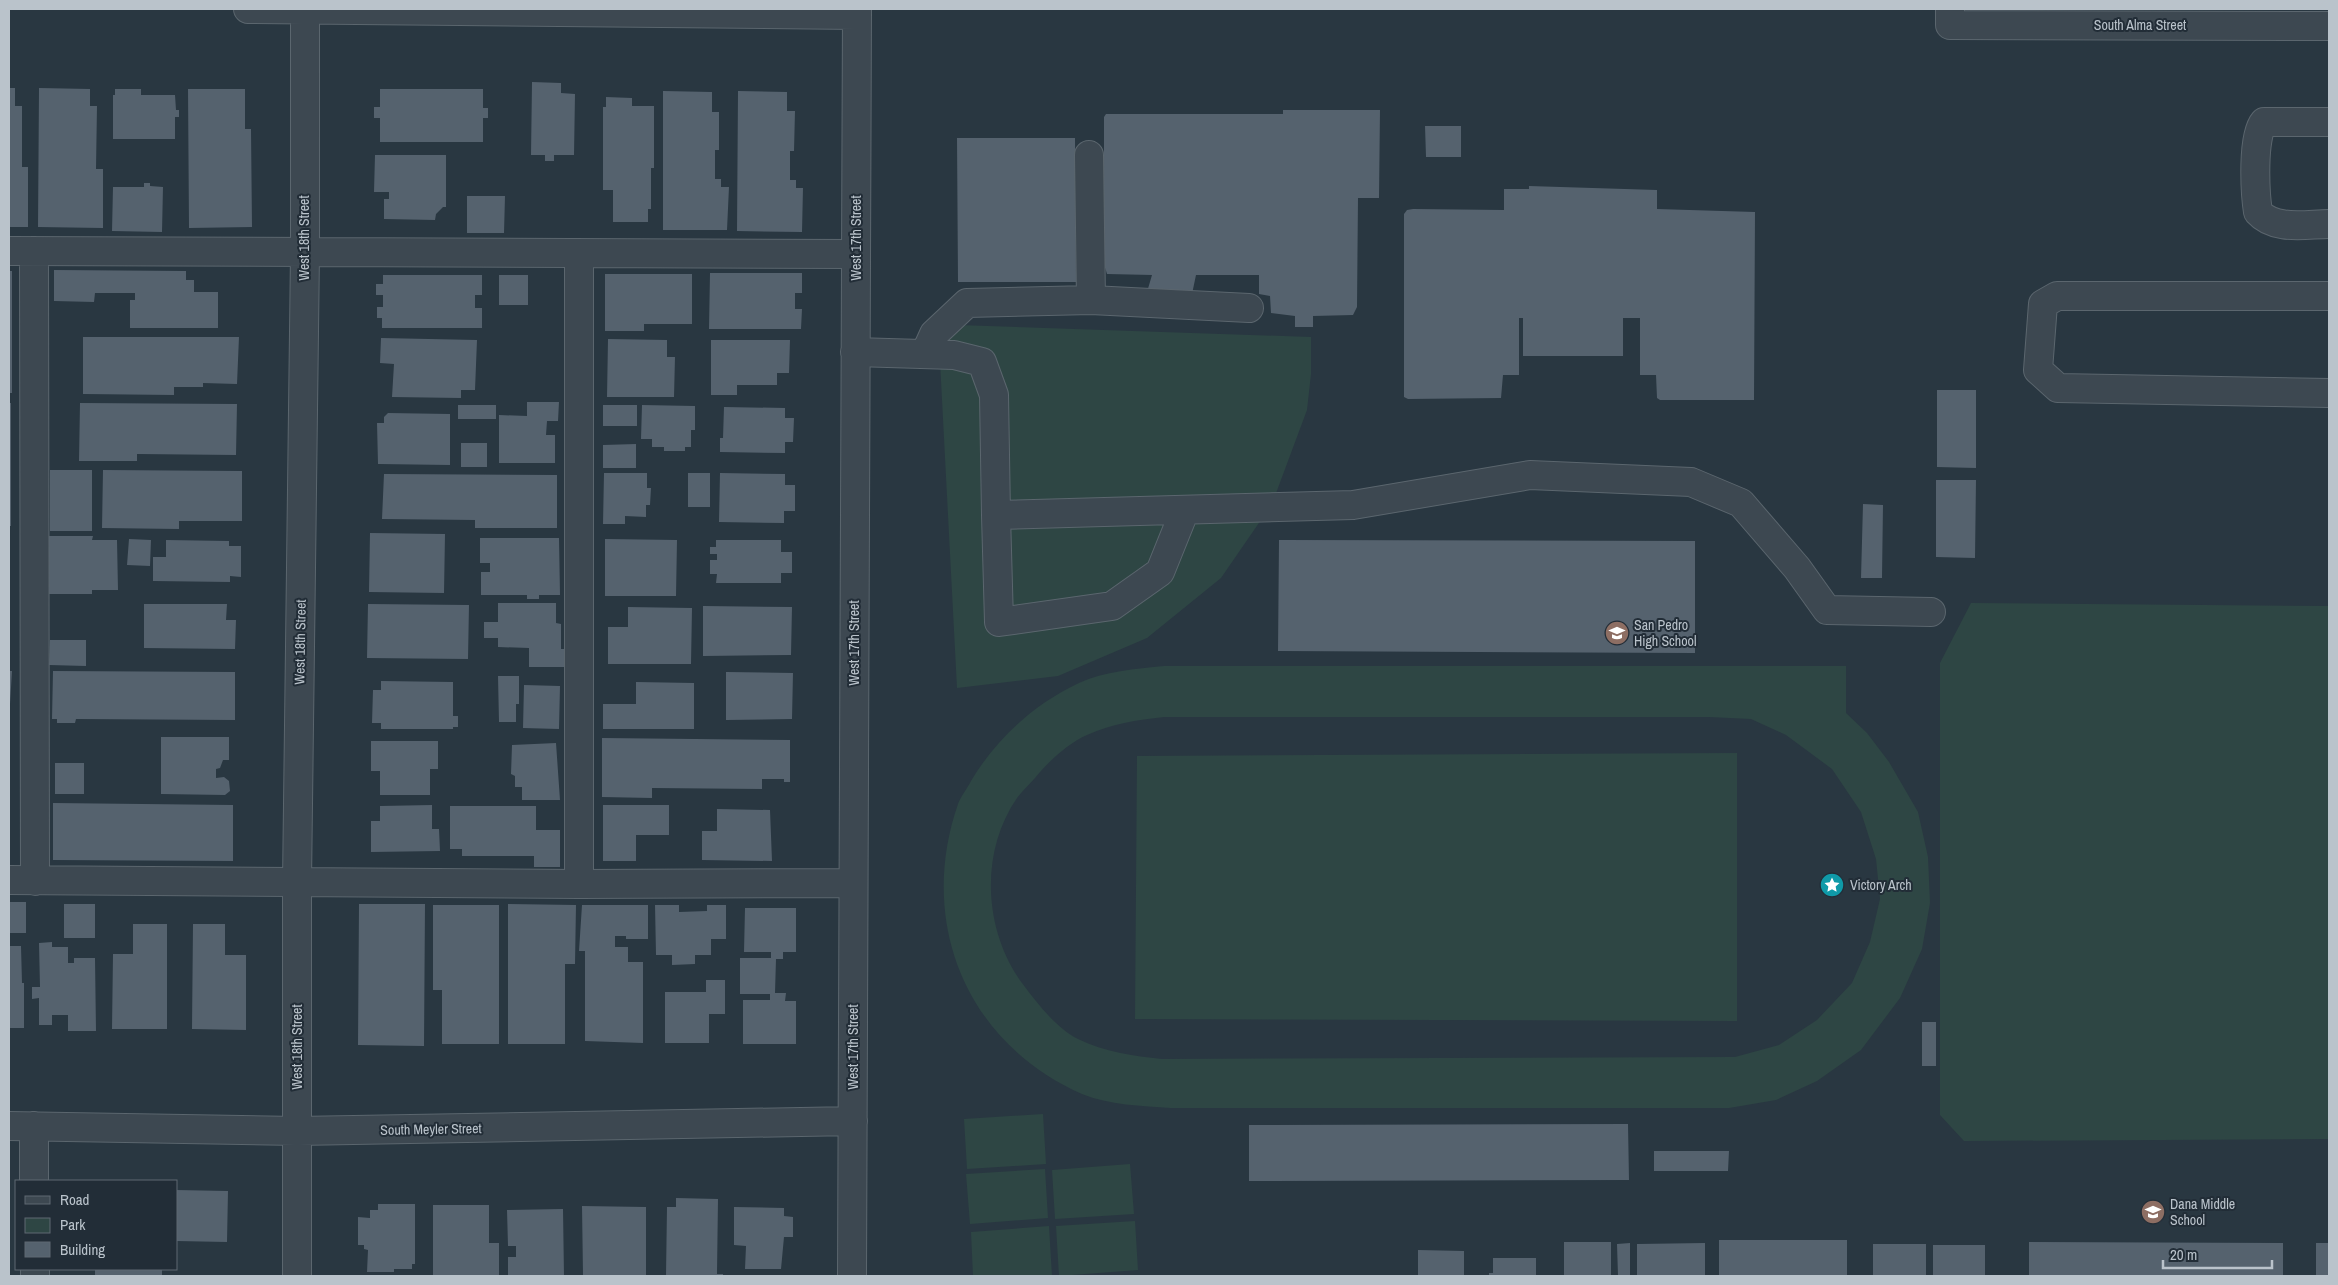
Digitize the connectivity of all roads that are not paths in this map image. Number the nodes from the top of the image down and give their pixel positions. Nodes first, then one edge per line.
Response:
1 (248, 9) edge
2 (305, 9) edge
3 (857, 12) edge
4 (1950, 17) edge
5 (2329, 26) edge
6 (2329, 122) edge
7 (1089, 155) dead end
8 (2329, 224) edge
9 (21, 251) edge
10 (305, 253) junction
11 (579, 254) junction
12 (856, 254) junction
13 (2329, 296) edge
14 (1091, 300) junction
15 (1249, 308) dead end
16 (855, 352) junction
17 (925, 354) junction
18 (2329, 393) edge
19 (1185, 510) junction
20 (996, 515) junction
21 (1932, 612) dead end
22 (9, 880) edge
23 (35, 881) junction
24 (297, 883) junction
25 (853, 883) junction
26 (579, 884) junction
27 (853, 1121) junction
28 (21, 1126) edge
29 (297, 1131) junction
30 (34, 1180) edge
31 (297, 1276) edge
32 (852, 1276) edge

1 - 2 street
2 - 3 street
2 - 10 street, West 18th Street
3 - 12 street, West 17th Street
4 - 5 street, South Alma Street
6 - 8 street
7 - 14 street
9 - 10 street
9 - 23 street
10 - 11 street
10 - 24 street, West 18th Street
11 - 12 street
11 - 26 street
12 - 16 street, West 17th Street
13 - 18 street
14 - 15 street
14 - 17 street
16 - 17 street
16 - 25 street, West 17th Street
17 - 20 street
19 - 20 street
19 - 20 street
19 - 21 street
22 - 23 street
23 - 24 street
24 - 26 street
24 - 29 street, West 18th Street
25 - 26 street
25 - 27 street, West 17th Street
27 - 29 street, South Meyler Street
27 - 32 street, West 17th Street
28 - 29 street, South Meyler Street
28 - 30 street
29 - 31 street, West 18th Street

